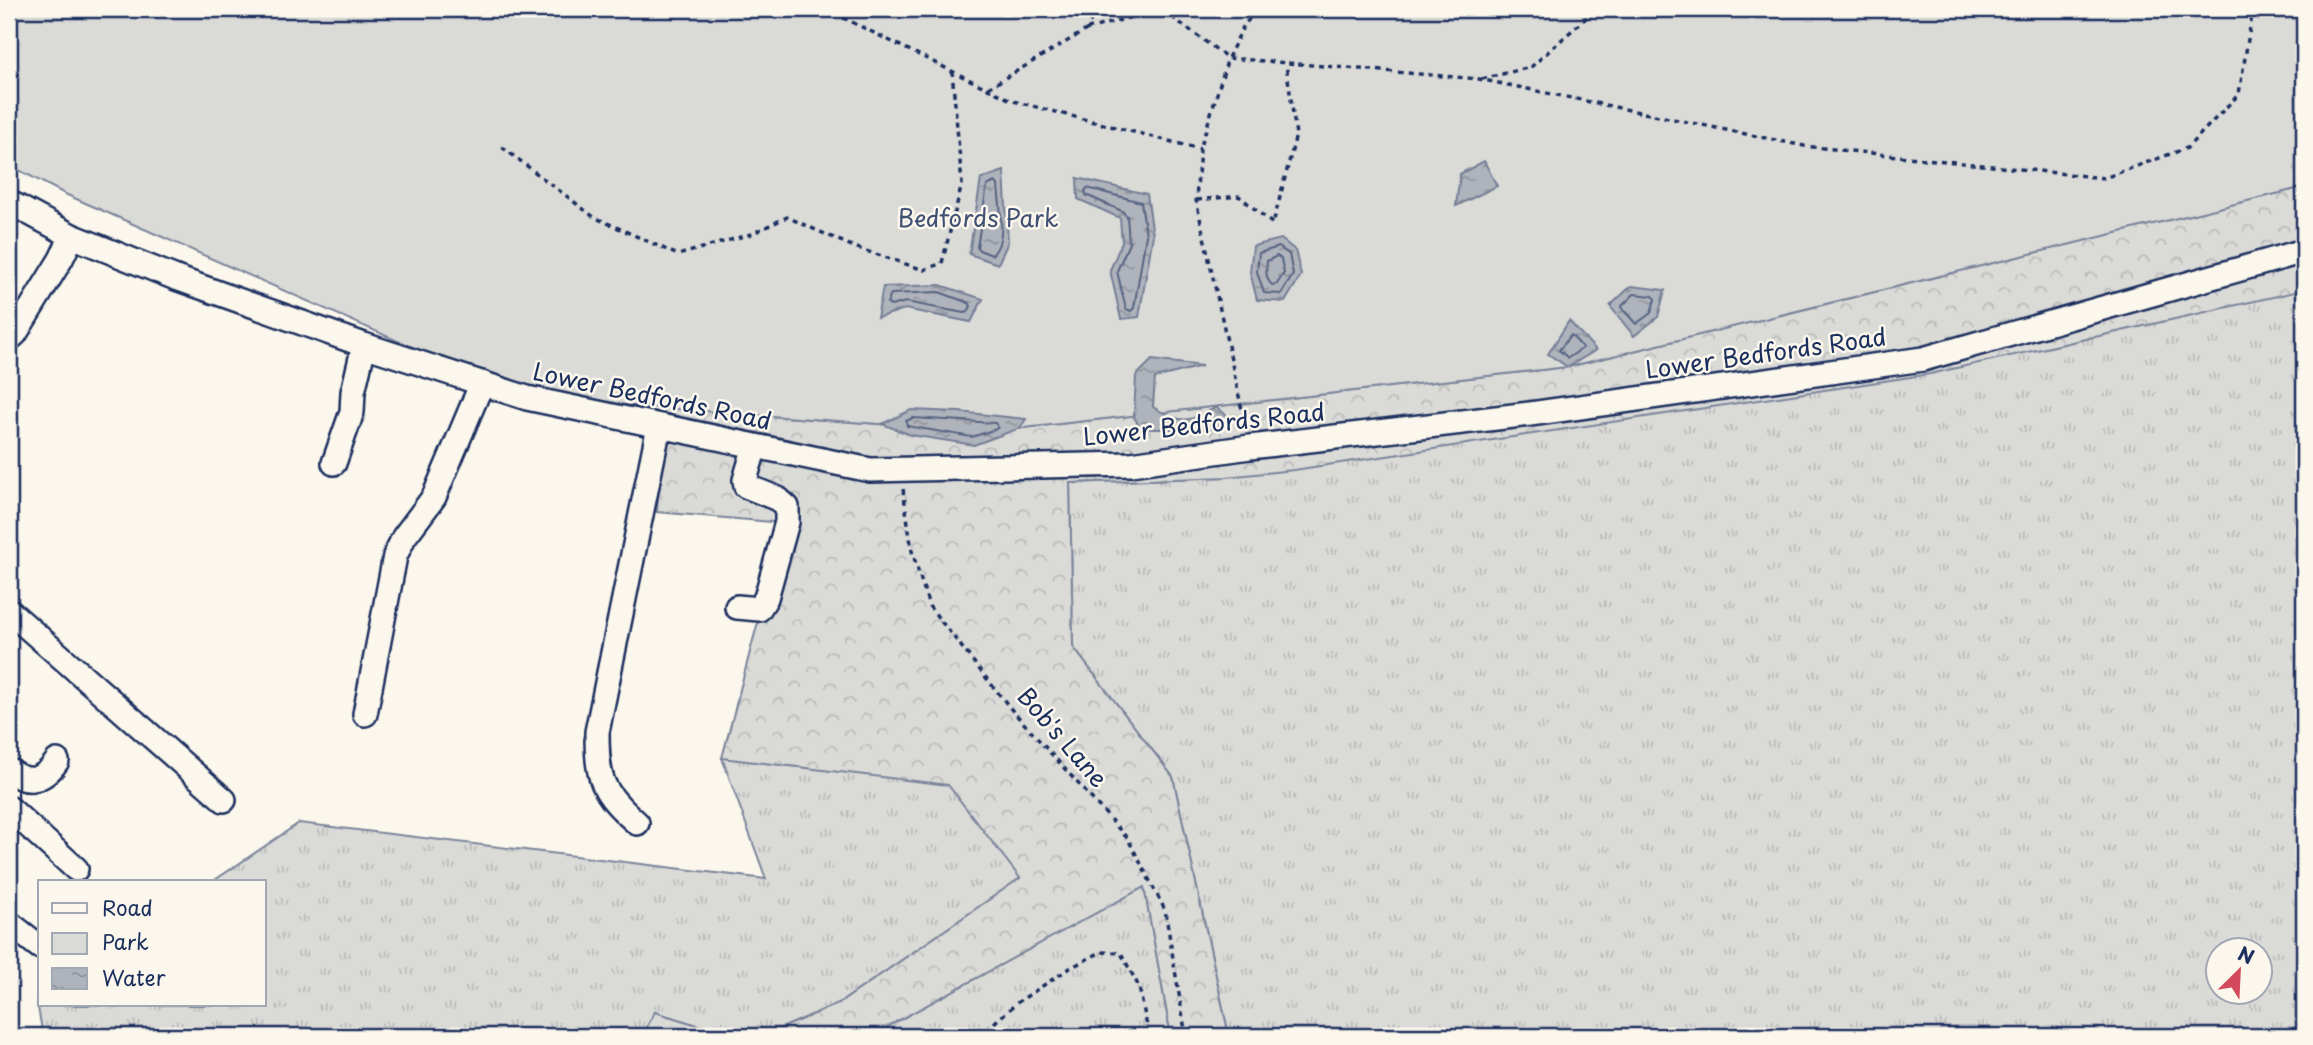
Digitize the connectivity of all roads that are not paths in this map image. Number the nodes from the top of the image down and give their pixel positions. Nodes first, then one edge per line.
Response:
1 (9, 202) edge
2 (72, 236) junction
3 (2304, 251) edge
4 (9, 339) edge
5 (364, 345) junction
6 (482, 383) junction
7 (659, 426) junction
8 (755, 446) junction
9 (334, 463) dead end
10 (737, 607) dead end
11 (9, 611) edge
12 (365, 714) dead end
13 (57, 761) dead end
14 (9, 770) edge
15 (224, 800) dead end
16 (9, 808) edge
17 (638, 823) dead end
18 (76, 869) dead end
19 (9, 923) edge
20 (38, 945) edge

1 - 2 street, Lower Bedfords Road
2 - 4 street
2 - 5 street, Lower Bedfords Road
3 - 8 street, Lower Bedfords Road
5 - 6 street, Lower Bedfords Road
5 - 9 street
6 - 7 street, Lower Bedfords Road
6 - 12 street
7 - 8 street, Lower Bedfords Road
7 - 17 street
8 - 10 street
11 - 15 street
13 - 14 street
16 - 18 street
19 - 20 street

